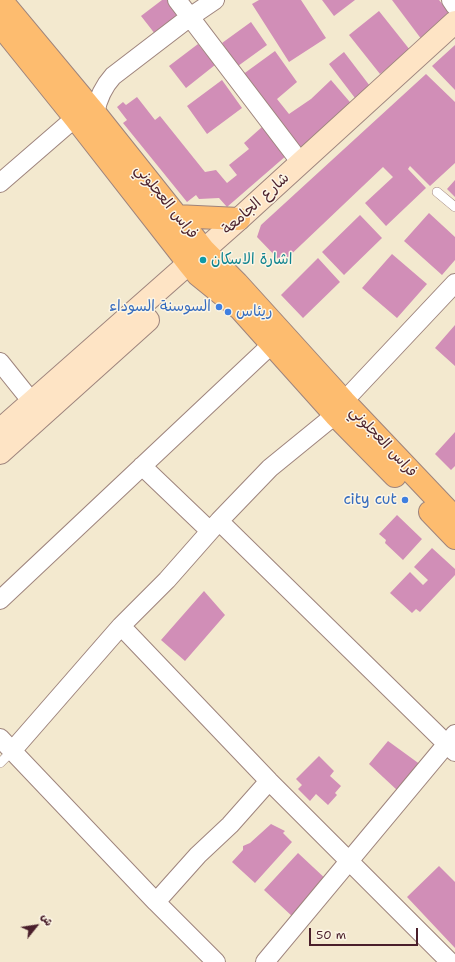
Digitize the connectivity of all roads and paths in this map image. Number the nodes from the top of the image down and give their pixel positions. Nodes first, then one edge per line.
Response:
1 (1, 0) edge
2 (177, 0) edge
3 (215, 0) edge
4 (451, 0) edge
5 (455, 6) edge
6 (190, 17) junction
7 (455, 22) edge
8 (0, 25) edge
9 (85, 116) junction
10 (301, 163) junction
11 (0, 183) edge
12 (437, 192) dead end
13 (455, 207) edge
14 (176, 216) junction
15 (239, 219) junction
16 (201, 262) junction
17 (454, 286) edge
18 (272, 344) junction
19 (0, 362) edge
20 (32, 402) junction
21 (340, 408) junction
22 (0, 430) edge
23 (0, 453) edge
24 (142, 466) junction
25 (455, 518) edge
26 (215, 526) junction
27 (455, 538) edge
28 (0, 600) edge
29 (121, 626) junction
30 (452, 744) edge
31 (4, 750) edge
32 (270, 781) junction
33 (349, 860) junction
34 (156, 902) junction
35 (216, 962) edge
36 (265, 962) edge
37 (450, 962) edge

1 - 9 main road, فراس العجلوني
2 - 6 street
3 - 6 street
4 - 5 street
6 - 9 street
6 - 10 street
7 - 10 main road, شارع الجامعة
8 - 9 main road, فراس العجلوني
9 - 11 street
9 - 14 main road, فراس العجلوني
9 - 16 main road, فراس العجلوني
10 - 15 main road, شارع الجامعة
12 - 13 lane
14 - 15 main road
14 - 16 main road, فراس العجلوني
15 - 16 main road, شارع الجامعة
16 - 18 main road, فراس العجلوني
16 - 20 main road, شارع الجامعة
16 - 21 main road, فراس العجلوني
16 - 23 main road, شارع الجامعة
17 - 21 street
18 - 21 main road, فراس العجلوني
18 - 24 street
19 - 20 street
20 - 22 main road, شارع الجامعة
21 - 25 main road, فراس العجلوني
21 - 26 street
21 - 27 main road, فراس العجلوني
24 - 26 street
24 - 28 street
26 - 29 street
26 - 30 street
29 - 31 street
29 - 32 street
30 - 33 street
31 - 34 street
32 - 33 street
32 - 34 street
33 - 36 street
33 - 37 street
34 - 35 street

